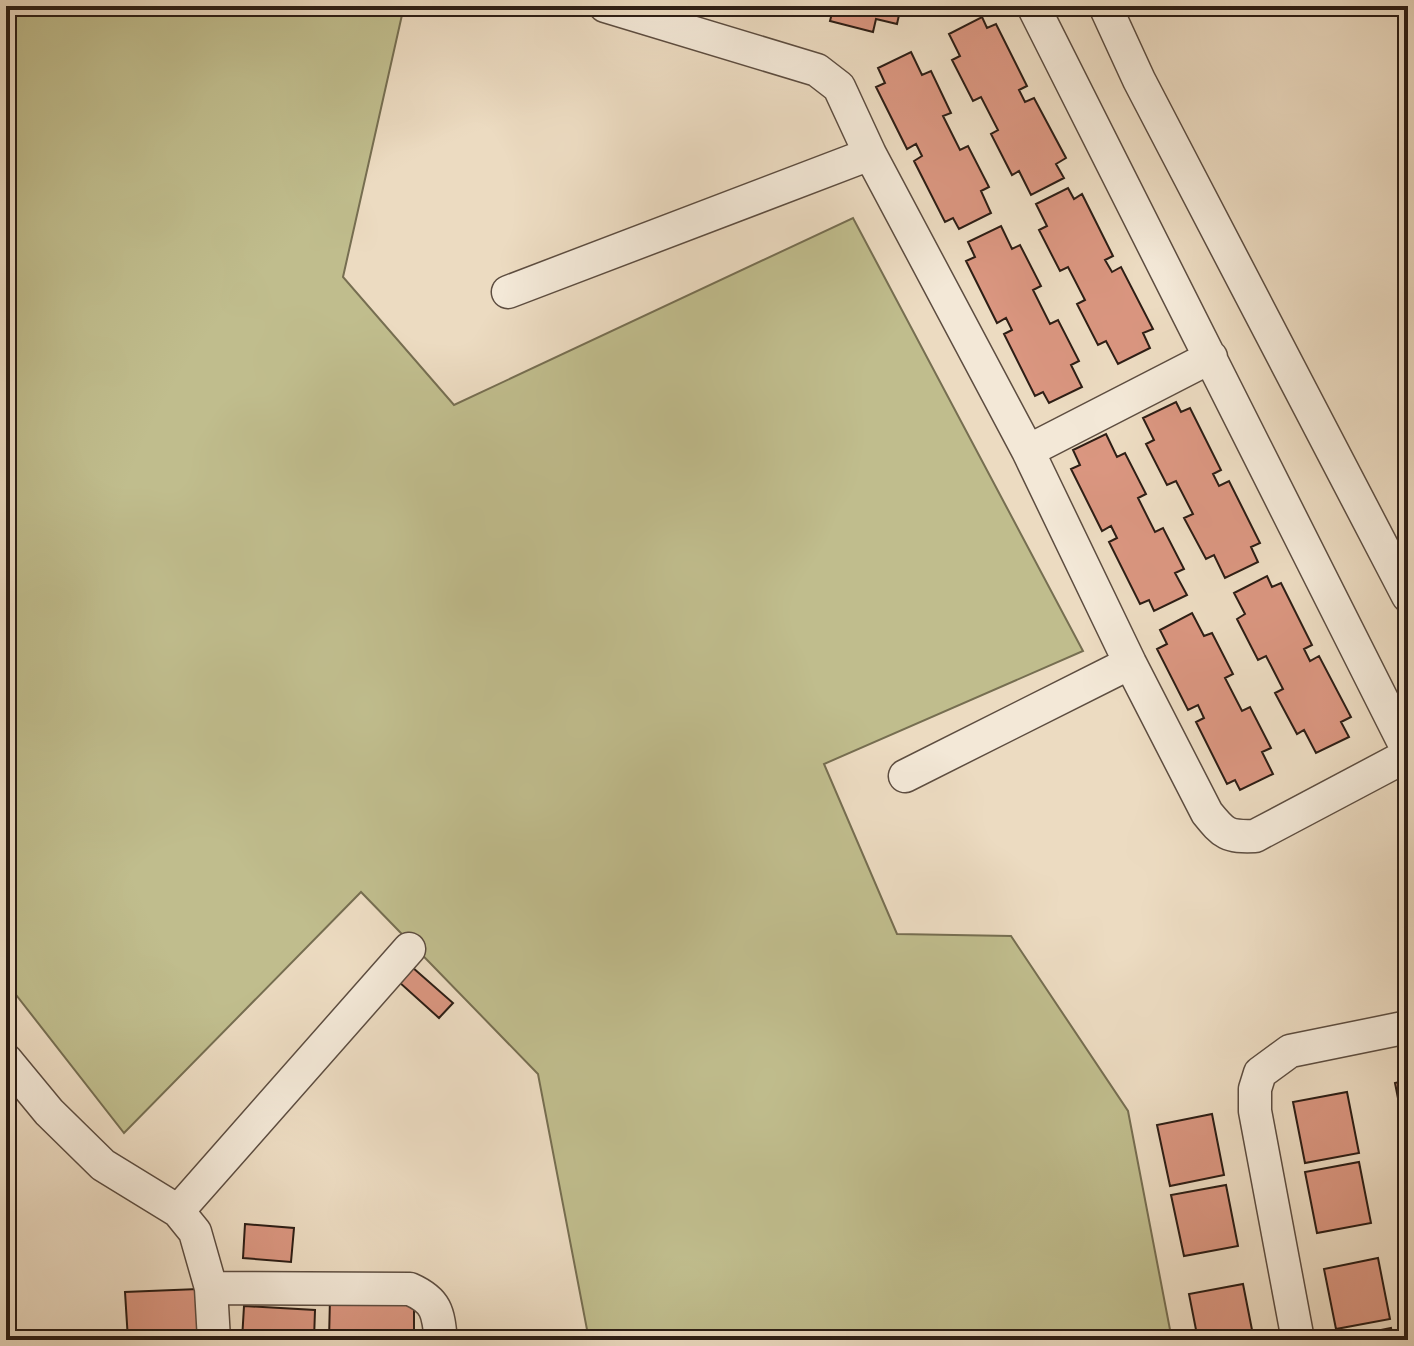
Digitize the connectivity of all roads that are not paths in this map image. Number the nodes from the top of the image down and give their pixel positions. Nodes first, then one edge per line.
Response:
1 (605, 6) edge
2 (1033, 6) edge
3 (1105, 6) edge
4 (870, 154) junction
5 (508, 292) dead end
6 (1211, 357) junction
7 (1028, 451) junction
8 (1408, 596) edge
9 (1130, 663) junction
10 (1408, 753) edge
11 (905, 776) dead end
12 (409, 949) dead end
13 (1408, 1027) edge
14 (6, 1060) edge
15 (178, 1211) junction
16 (211, 1288) junction
17 (214, 1340) edge
18 (441, 1340) edge
19 (1298, 1340) edge

1 - 4 street
2 - 6 street
3 - 8 street
4 - 5 street
4 - 7 street
6 - 7 street
6 - 10 street
7 - 9 street
9 - 10 street
9 - 11 street
12 - 15 street
13 - 19 street
14 - 15 street
15 - 16 street
16 - 17 street
16 - 18 street

